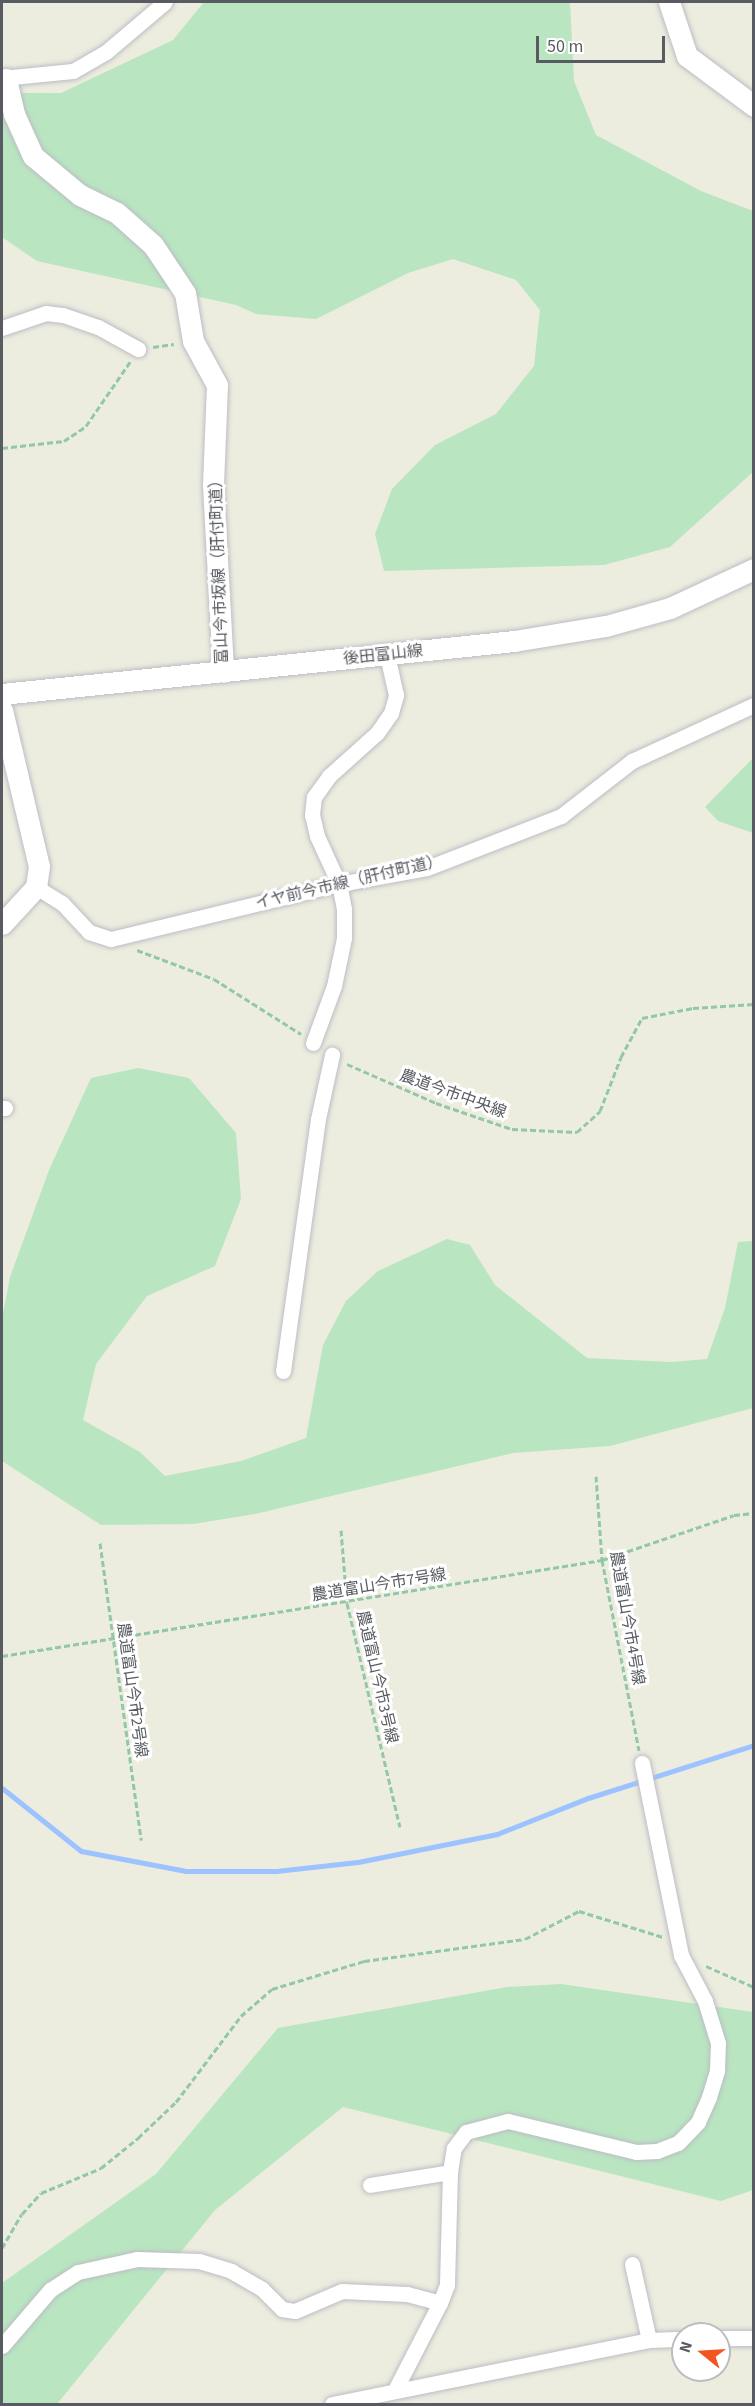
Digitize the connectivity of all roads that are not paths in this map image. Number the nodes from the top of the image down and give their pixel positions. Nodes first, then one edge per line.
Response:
1 (165, 2) edge
2 (669, 2) edge
3 (4, 79) edge
4 (753, 106) edge
5 (2, 328) edge
6 (138, 349) road end
7 (753, 569) edge
8 (387, 655) junction
9 (223, 672) junction
10 (2, 694) edge
11 (753, 705) edge
12 (2, 710) edge
13 (339, 884) junction
14 (36, 887) junction
15 (2, 924) edge
16 (313, 1043) road end
17 (332, 1055) road end
18 (283, 1371) dead end
19 (642, 1763) road end
20 (450, 2172) junction
21 (370, 2185) dead end
22 (632, 2264) dead end
23 (440, 2303) junction
24 (731, 2338) edge
25 (753, 2338) edge
26 (671, 2339) edge
27 (649, 2340) junction
28 (2, 2346) edge
29 (395, 2390) junction
30 (332, 2404) edge

1 - 3 street
2 - 4 street
3 - 9 street, 富山今市坂線（肝付町道）
5 - 6 street
7 - 8 street, 後田富山線
8 - 9 street, 後田富山線
8 - 13 street
9 - 10 street, 後田富山線
11 - 13 street, イヤ前今市線（肝付町道）
12 - 14 street
13 - 14 street, イヤ前今市線（肝付町道）
13 - 16 street
14 - 15 street
17 - 18 street
19 - 20 street
20 - 21 street
20 - 23 street
22 - 27 street
23 - 28 street
23 - 29 street
24 - 25 street
26 - 27 street
27 - 29 street
29 - 30 street

